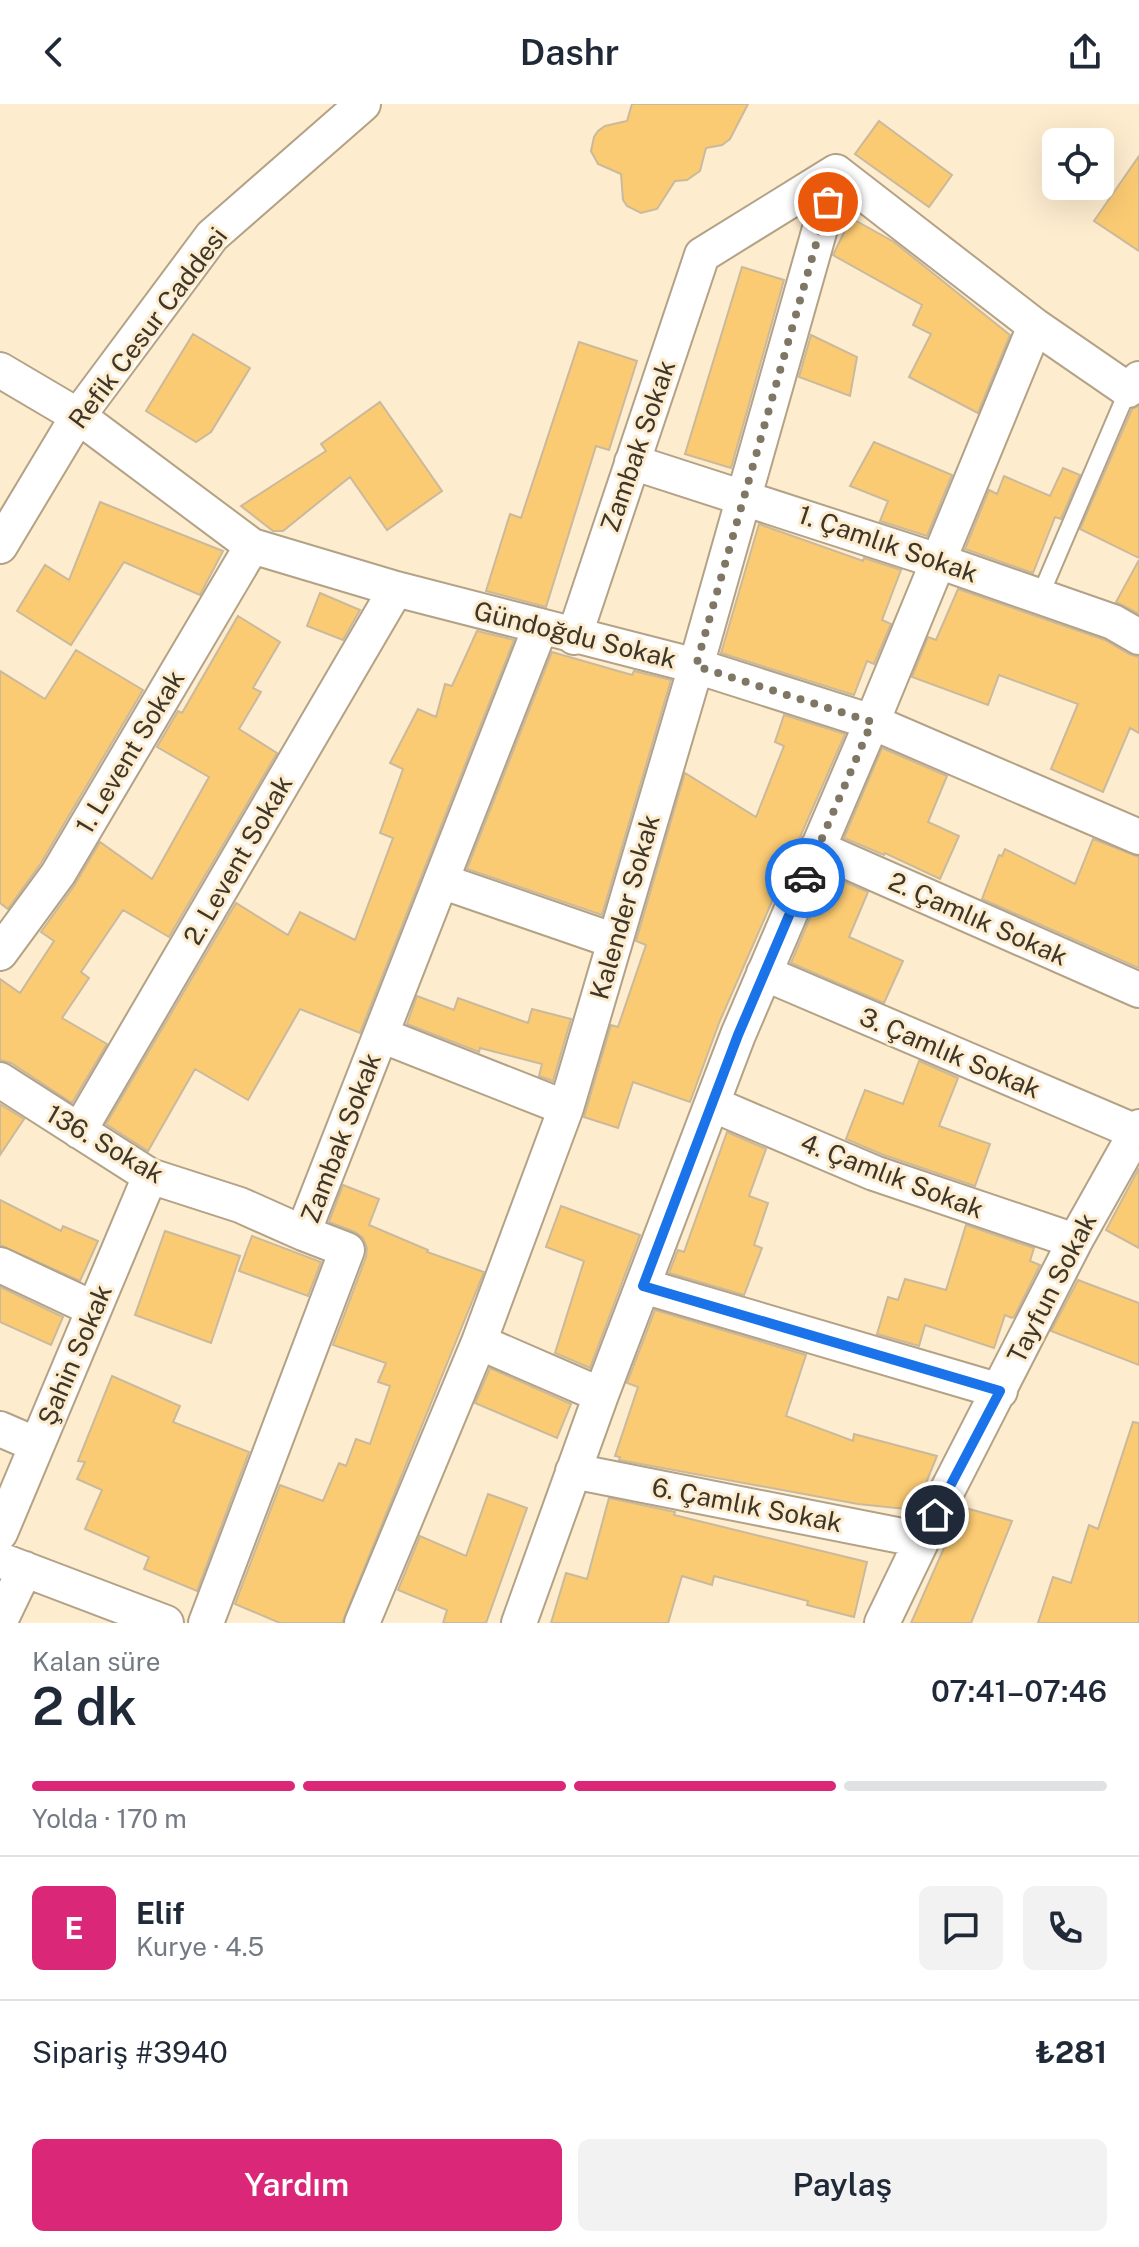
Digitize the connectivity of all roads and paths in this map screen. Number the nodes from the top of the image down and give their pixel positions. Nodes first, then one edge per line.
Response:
1 (363, 104) edge
2 (836, 172) junction
3 (1035, 326) junction
4 (0, 370) edge
5 (1134, 384) edge
6 (78, 416) junction
7 (632, 462) junction
8 (744, 496) junction
9 (0, 546) edge
10 (252, 546) junction
11 (938, 561) junction
12 (396, 589) junction
13 (1040, 596) junction
14 (540, 628) junction
15 (574, 637) junction
16 (1139, 637) edge
17 (696, 666) junction
18 (872, 722) junction
19 (1139, 837) edge
20 (817, 848) junction
21 (441, 881) junction
22 (615, 941) junction
23 (0, 953) edge
24 (764, 973) junction
25 (1139, 990) edge
26 (381, 1035) junction
27 (0, 1080) edge
28 (712, 1104) junction
29 (566, 1108) junction
30 (1138, 1129) edge
31 (79, 1131) junction
32 (150, 1176) junction
33 (303, 1233) junction
34 (1075, 1241) junction
35 (0, 1265) edge
36 (643, 1286) junction
37 (94, 1309) junction
38 (479, 1342) junction
39 (1000, 1391) junction
40 (601, 1395) junction
41 (0, 1429) edge
42 (37, 1445) junction
43 (573, 1471) junction
44 (0, 1533) edge
45 (922, 1540) junction
46 (13, 1564) edge
47 (0, 1621) edge
48 (166, 1623) edge
49 (206, 1623) edge
50 (362, 1623) edge
51 (519, 1623) edge
52 (882, 1623) edge

1 - 6 street, Refik Cesur Caddesi
2 - 3 street
2 - 7 street, Zambak Sokak
2 - 8 street, Kalender Sokak
3 - 5 street
3 - 11 street
4 - 6 street, Gündoğdu Sokak
5 - 13 lane
6 - 9 street, Refik Cesur Caddesi
6 - 10 street, Gündoğdu Sokak
7 - 8 street, 1. Çamlık Sokak
7 - 15 street, Zambak Sokak
8 - 11 street, 1. Çamlık Sokak
8 - 17 street, Kalender Sokak
10 - 12 street, Gündoğdu Sokak
10 - 23 street, 1. Levent Sokak
11 - 13 street, 1. Çamlık Sokak
11 - 18 street
12 - 14 street, Gündoğdu Sokak
12 - 31 street, 2. Levent Sokak
13 - 16 street, 1. Çamlık Sokak
14 - 15 street, Gündoğdu Sokak
14 - 21 street, Zambak Sokak
15 - 17 street, Gündoğdu Sokak
17 - 18 street, Gündoğdu Sokak
17 - 22 street, Kalender Sokak
18 - 19 street, Gündoğdu Sokak
18 - 20 street
20 - 24 street
20 - 25 street, 2. Çamlık Sokak
21 - 22 street
21 - 26 street, Zambak Sokak
22 - 29 street, Kalender Sokak
24 - 28 street
24 - 30 street, 3. Çamlık Sokak
26 - 29 street
26 - 33 street, Zambak Sokak
27 - 31 street, 136. Sokak
28 - 34 street, 4. Çamlık Sokak
28 - 36 street
29 - 38 street, Kalender Sokak
30 - 34 street, Tayfun Sokak
31 - 32 street, 136. Sokak
32 - 33 street, 136. Sokak
32 - 37 street, Şahin Sokak
33 - 49 street, Zambak Sokak
34 - 39 street, Tayfun Sokak
35 - 37 street
36 - 39 street
36 - 40 street
37 - 42 street, Şahin Sokak
38 - 40 street
38 - 50 street, Kalender Sokak
39 - 45 street, Tayfun Sokak
40 - 43 street
41 - 42 street
42 - 44 street, Şahin Sokak
43 - 45 street, 6. Çamlık Sokak
43 - 51 street
45 - 52 street, Tayfun Sokak
46 - 47 street
46 - 48 street

